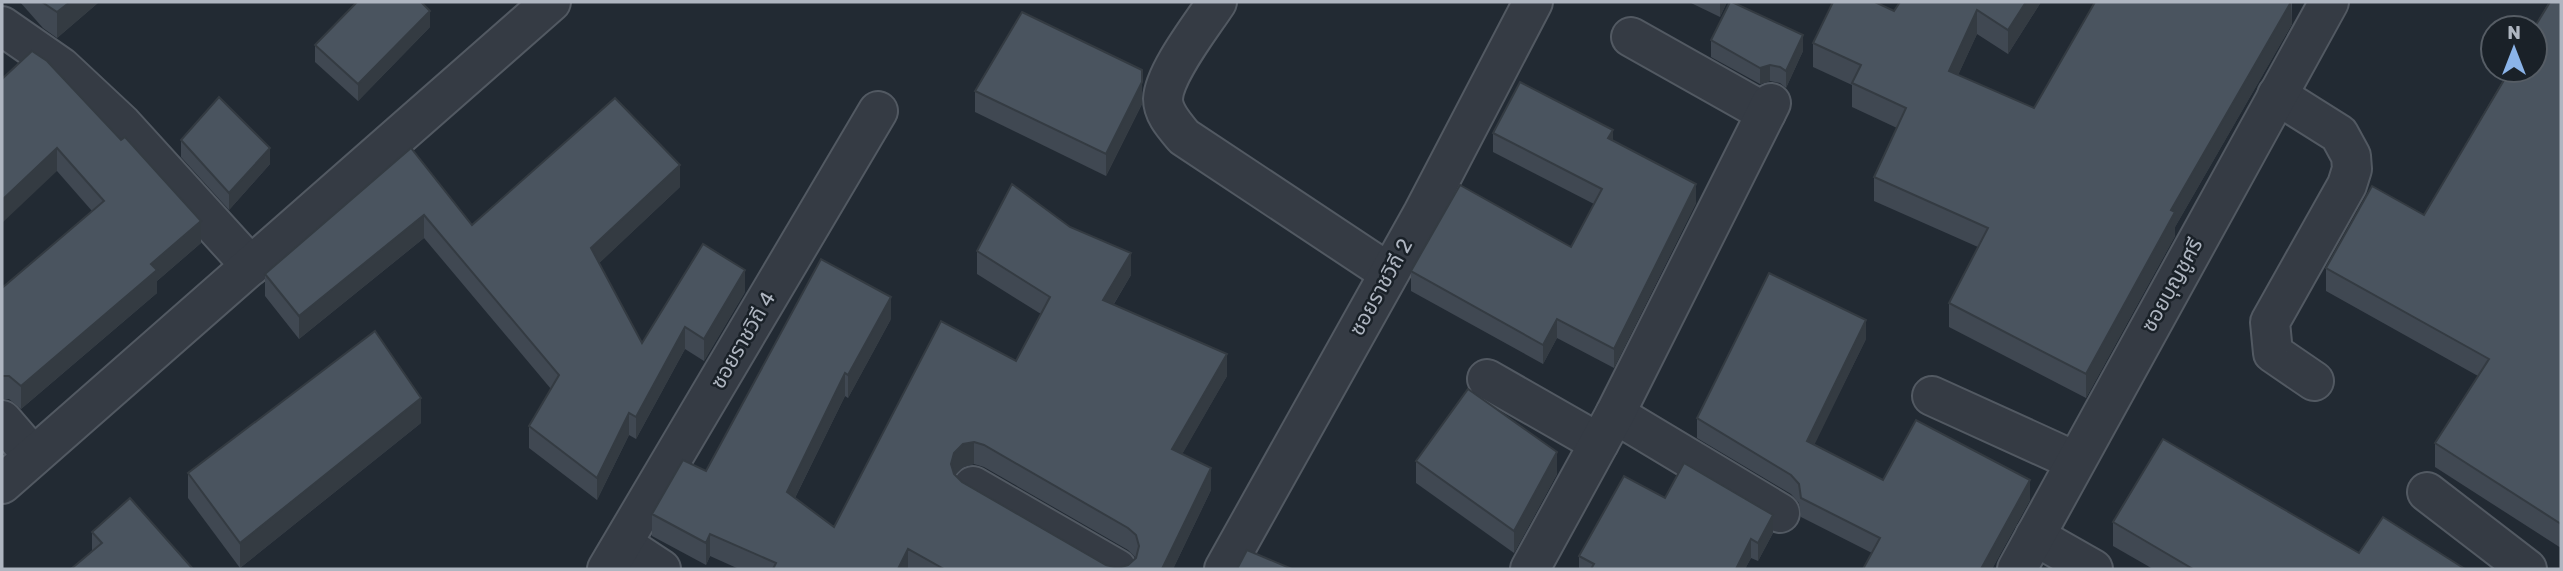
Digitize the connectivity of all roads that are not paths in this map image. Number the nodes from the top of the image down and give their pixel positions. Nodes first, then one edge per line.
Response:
1 (1217, 2) edge
2 (1534, 2) edge
3 (2329, 2) edge
4 (539, 6) edge
5 (2, 27) edge
6 (1631, 37) dead end
7 (2277, 95) junction
8 (878, 111) dead end
9 (251, 266) junction
10 (1389, 273) junction
11 (1487, 379) dead end
12 (2314, 381) dead end
13 (1932, 396) dead end
14 (2, 421) edge
15 (1607, 429) junction
16 (33, 456) junction
17 (2076, 461) junction
18 (2, 484) edge
19 (973, 486) edge
20 (2427, 492) dead end
21 (1780, 513) dead end
22 (2035, 536) junction
23 (615, 557) edge
24 (661, 569) edge
25 (1117, 569) edge
26 (1224, 569) edge
27 (1530, 569) edge
28 (2017, 569) edge
29 (2093, 569) edge
30 (2527, 569) edge

1 - 10 street
2 - 10 street, ซอยราชวิถี 2
3 - 7 street, ซอยบุญชูศรี
4 - 9 street
5 - 9 street
6 - 15 street
7 - 12 street
7 - 17 street, ซอยบุญชูศรี
8 - 23 street, ซอยราชวิถี 4
9 - 16 street
10 - 26 street, ซอยราชวิถี 2
11 - 15 street
13 - 17 street
14 - 16 street
15 - 21 street
15 - 27 street
16 - 18 street
17 - 22 street, ซอยบุญชูศรี
19 - 25 street
20 - 30 street
22 - 28 street, ซอยบุญชูศรี
22 - 29 street
23 - 24 street

